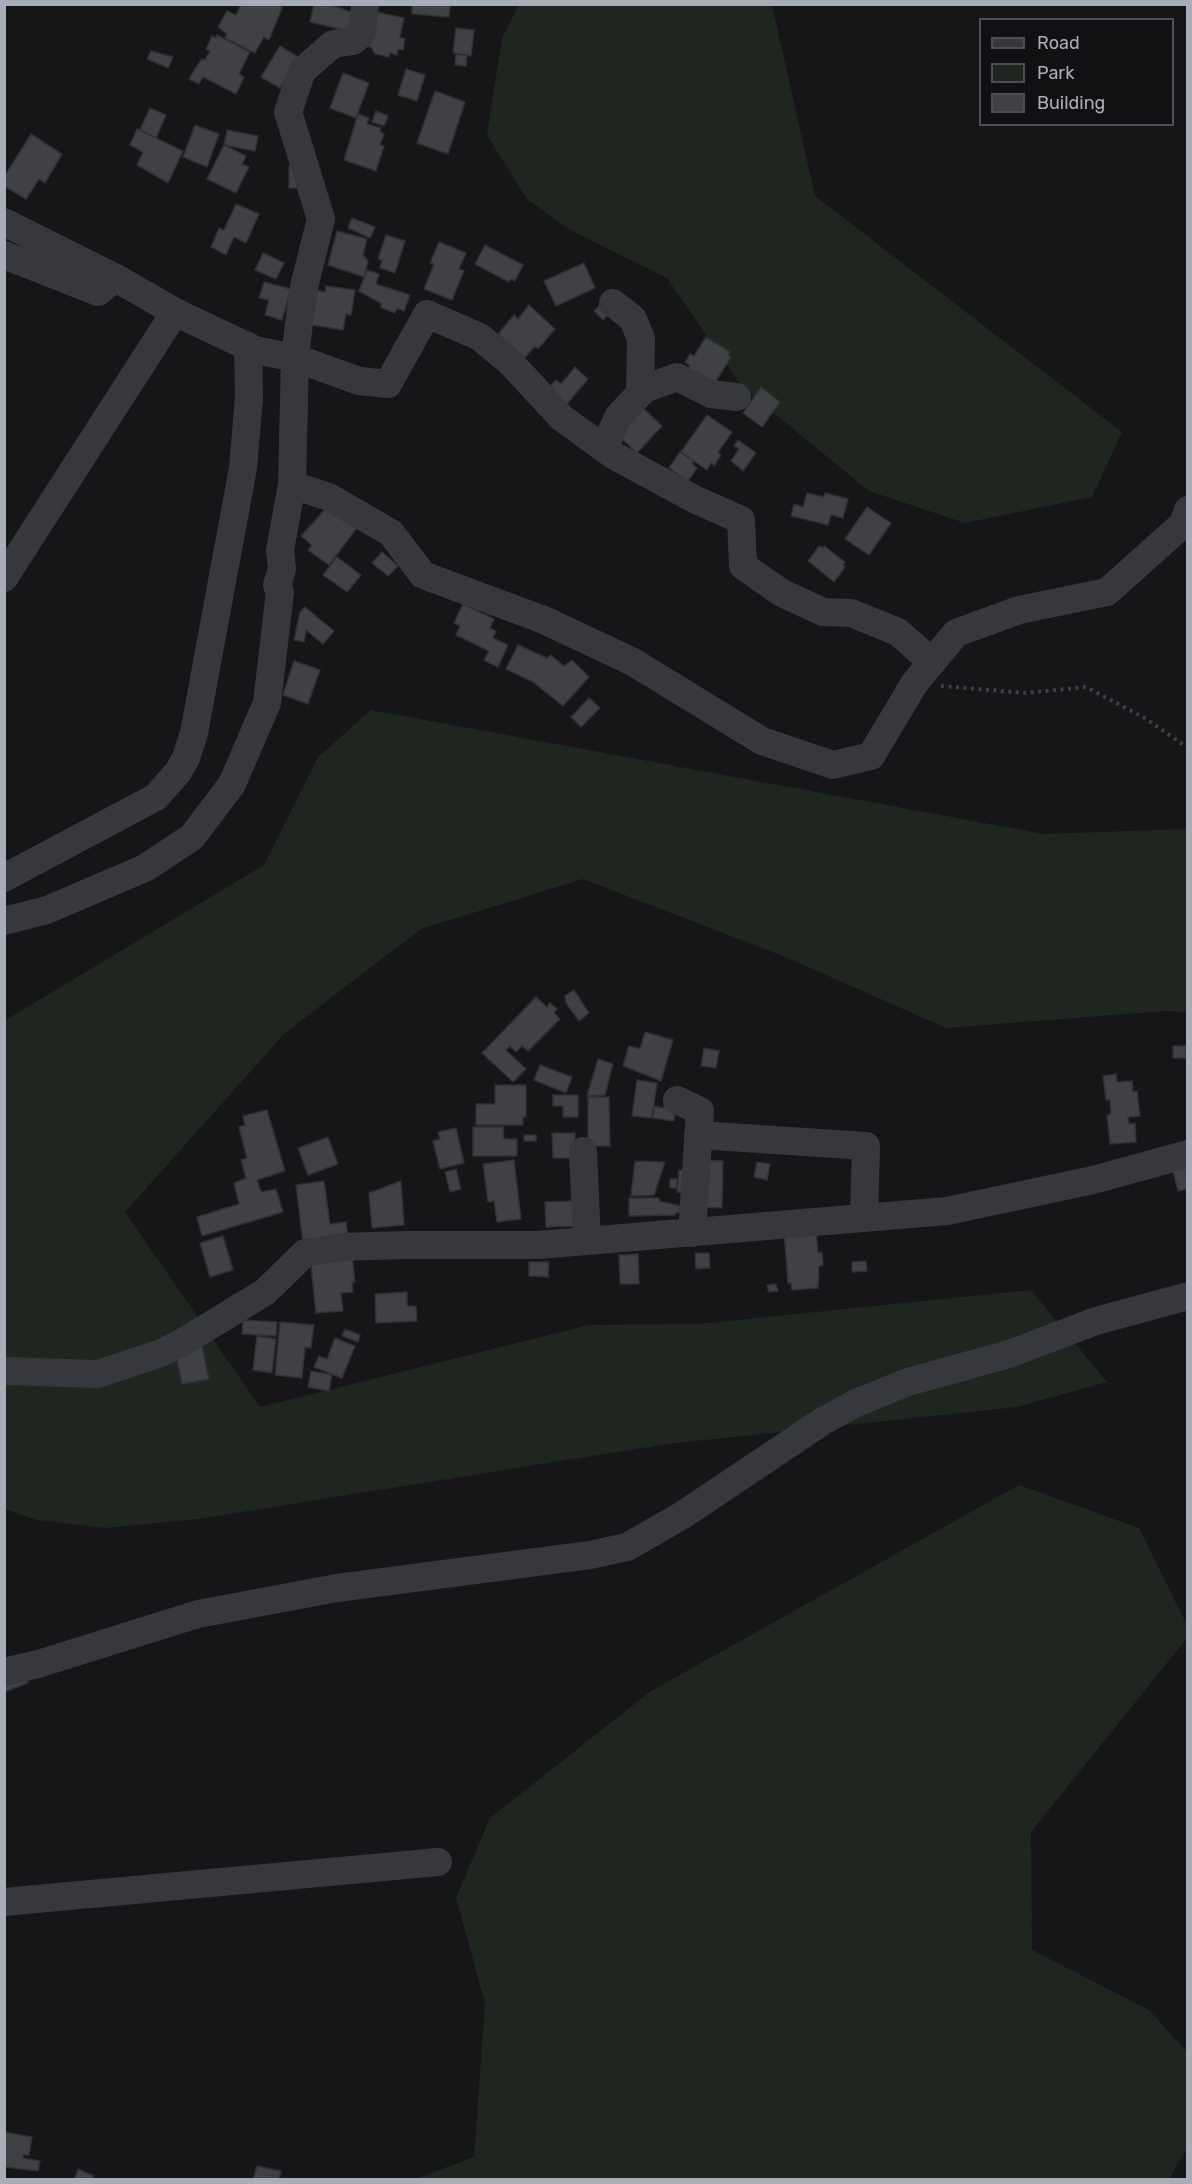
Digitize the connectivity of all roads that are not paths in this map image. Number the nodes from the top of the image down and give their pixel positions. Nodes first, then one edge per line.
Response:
1 (365, 4) edge
2 (4, 222) edge
3 (4, 255) edge
4 (116, 278) junction
5 (613, 303) dead end
6 (175, 312) junction
7 (248, 346) junction
8 (295, 358) junction
9 (640, 393) junction
10 (737, 397) dead end
11 (604, 448) junction
12 (292, 484) junction
13 (1188, 510) edge
14 (4, 578) edge
15 (932, 662) junction
16 (4, 878) edge
17 (4, 921) edge
18 (677, 1100) dead end
19 (698, 1135) junction
20 (583, 1151) dead end
21 (1188, 1154) edge
22 (864, 1216) junction
23 (692, 1233) junction
24 (587, 1241) junction
25 (1188, 1296) edge
26 (4, 1371) edge
27 (4, 1672) edge
28 (438, 1862) dead end
29 (4, 1902) edge

1 - 8 street
2 - 4 street
3 - 4 street
4 - 6 street
5 - 9 street
6 - 7 street
6 - 14 street
7 - 8 street
7 - 16 street
8 - 11 street
8 - 12 street
9 - 10 street
9 - 11 street
11 - 15 street
12 - 15 street
12 - 17 street
13 - 15 street
18 - 19 street
19 - 22 street
19 - 23 street
20 - 24 street
21 - 22 street
22 - 23 street
23 - 24 street
24 - 26 street
25 - 27 street
28 - 29 street

